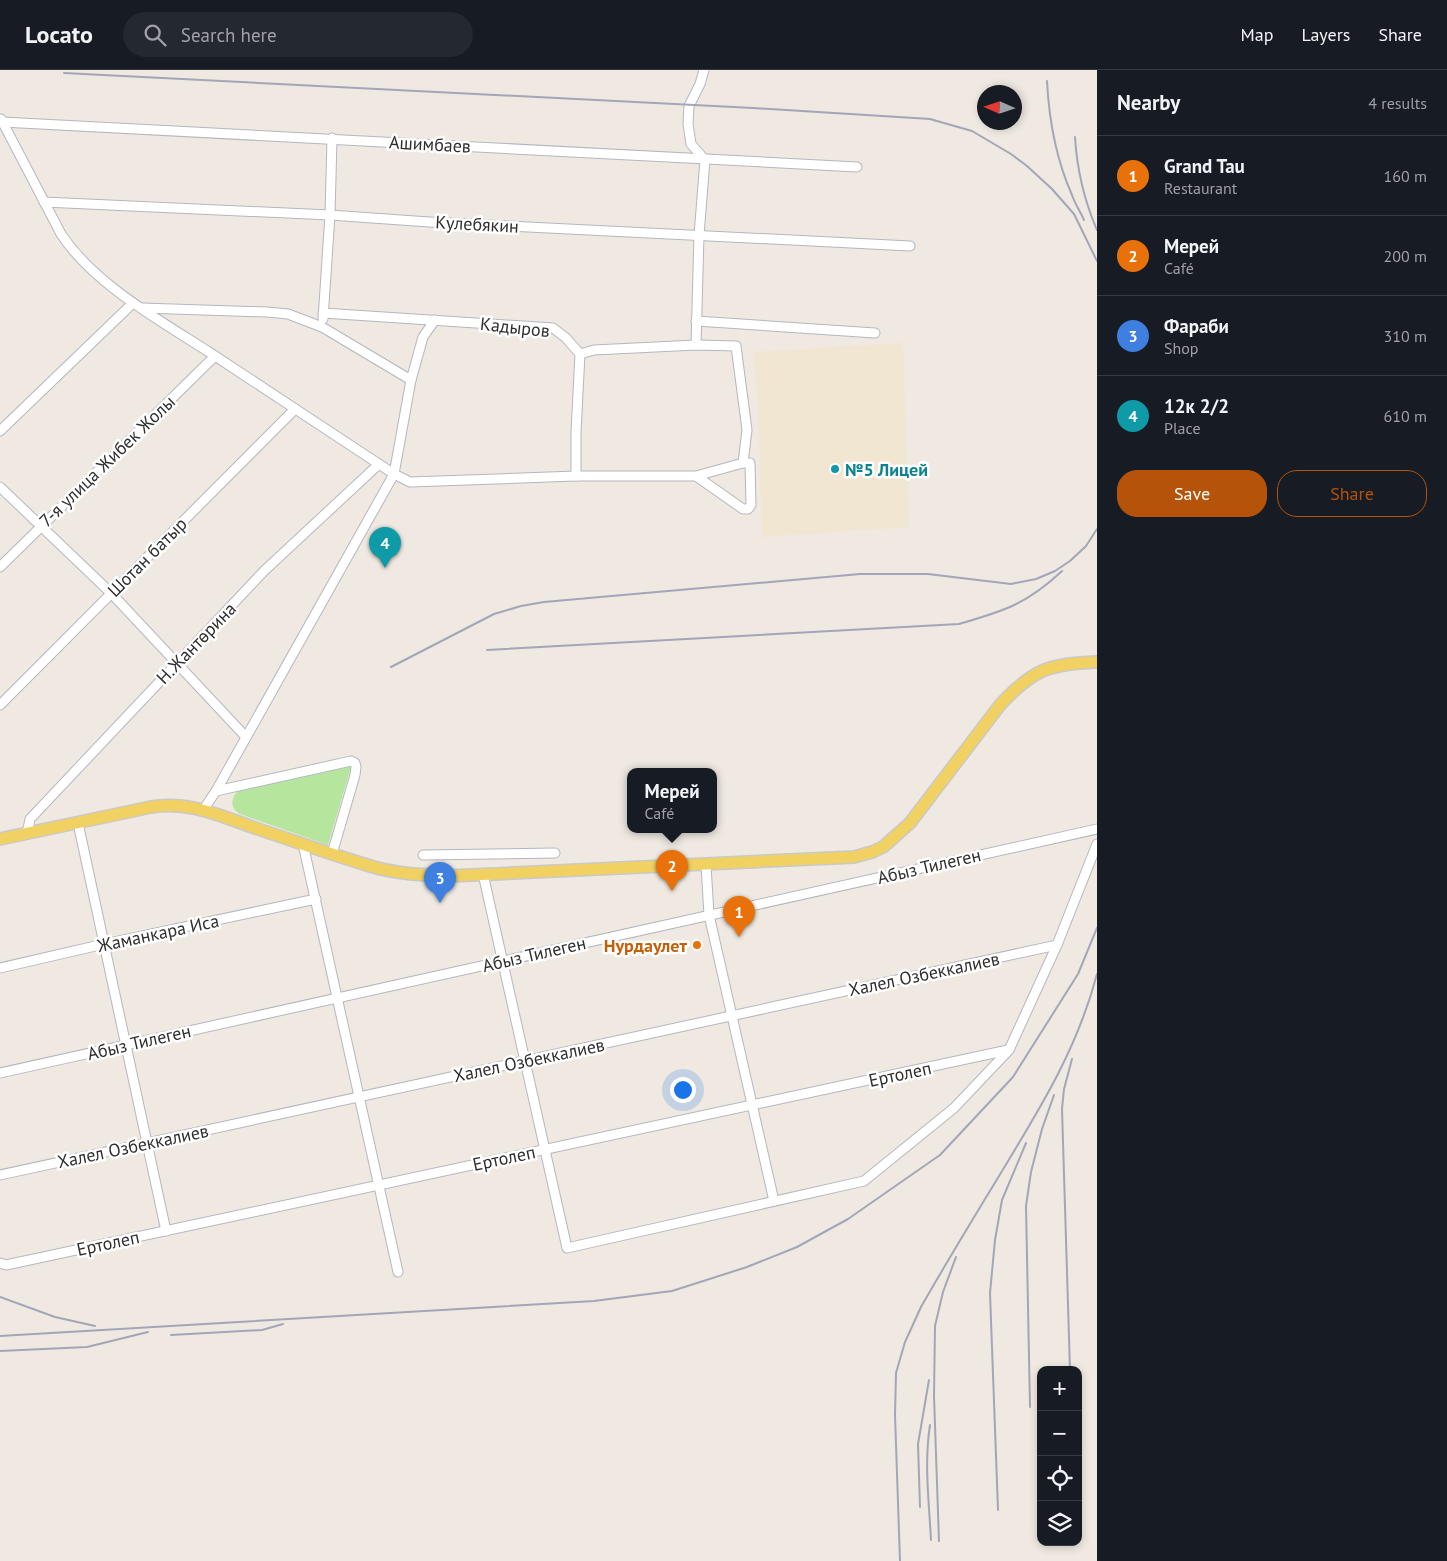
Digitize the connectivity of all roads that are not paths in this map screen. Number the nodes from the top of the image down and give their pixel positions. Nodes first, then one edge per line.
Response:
1 (704, 70) edge
2 (1, 119) edge
3 (332, 138) junction
4 (705, 160) junction
5 (857, 167) dead end
6 (44, 202) junction
7 (330, 215) junction
8 (699, 234) junction
9 (910, 246) dead end
10 (137, 305) junction
11 (323, 313) junction
12 (435, 320) junction
13 (696, 322) junction
14 (322, 326) junction
15 (875, 333) dead end
16 (696, 344) junction
17 (580, 354) junction
18 (215, 356) junction
19 (411, 380) junction
20 (295, 409) junction
21 (0, 431) edge
22 (743, 463) junction
23 (379, 464) junction
24 (394, 474) junction
25 (576, 476) junction
26 (696, 476) junction
27 (0, 487) edge
28 (42, 526) junction
29 (0, 566) edge
30 (111, 593) junction
31 (1097, 662) edge
32 (176, 663) junction
33 (0, 705) edge
34 (246, 738) junction
35 (216, 791) junction
36 (203, 810) junction
37 (78, 823) junction
38 (1097, 828) edge
39 (27, 834) junction
40 (0, 839) edge
41 (303, 844) junction
42 (1097, 844) edge
43 (554, 853) dead end
44 (332, 854) junction
45 (423, 855) dead end
46 (706, 865) junction
47 (482, 874) junction
48 (316, 899) junction
49 (709, 915) junction
50 (104, 944) junction
51 (1058, 945) junction
52 (502, 961) junction
53 (0, 968) edge
54 (337, 998) junction
55 (732, 1016) junction
56 (125, 1045) junction
57 (1009, 1050) junction
58 (525, 1061) junction
59 (0, 1073) edge
60 (359, 1097) junction
61 (753, 1105) junction
62 (147, 1143) junction
63 (545, 1150) junction
64 (0, 1175) edge
65 (378, 1186) junction
66 (774, 1201) junction
67 (166, 1231) junction
68 (0, 1263) edge
69 (398, 1272) dead end

1 - 4 street
2 - 3 street, Ашимбаев
2 - 6 street
3 - 4 street, Ашимбаев
3 - 7 street
4 - 5 street, Ашимбаев
4 - 8 street
6 - 7 street, Кулебякин
6 - 10 street
7 - 8 street, Кулебякин
7 - 11 street
8 - 9 street, Кулебякин
8 - 13 street
10 - 14 street
10 - 18 street
10 - 21 street
11 - 12 street, Кадыров
11 - 14 street
12 - 17 street, Кадыров
12 - 19 street
13 - 15 street
13 - 16 street
14 - 19 street
16 - 17 street
16 - 22 street
17 - 25 street
18 - 20 street
18 - 28 street, 7-я улица Жибек Жолы
19 - 24 street
20 - 23 street
20 - 30 street, Шотан батыр
22 - 26 street
22 - 26 street
23 - 24 street
23 - 32 street, Н.Жантөрина
24 - 25 street
24 - 34 street
25 - 26 street
27 - 28 street
28 - 29 street, 7-я улица Жибек Жолы
28 - 30 street
30 - 32 street
30 - 33 street, Шотан батыр
31 - 46 main road
32 - 34 street
32 - 39 street, Н.Жантөрина
34 - 35 street
35 - 36 street
35 - 44 street
36 - 37 main road
36 - 41 main road
37 - 39 main road
37 - 50 street
38 - 49 street, Абыз Тилеген
39 - 40 main road
41 - 44 main road
41 - 48 street
42 - 51 street
43 - 45 street
44 - 47 main road
46 - 47 main road
46 - 49 street
47 - 52 street
48 - 50 street, Жаманкара Иса
48 - 54 street
49 - 52 street, Абыз Тилеген
49 - 55 street
50 - 53 street, Жаманкара Иса
50 - 56 street
51 - 55 street, Халел Озбеккалиев
51 - 57 street
52 - 54 street, Абыз Тилеген
52 - 58 street
54 - 56 street, Абыз Тилеген
54 - 60 street
55 - 58 street, Халел Озбеккалиев
55 - 61 street
56 - 59 street, Абыз Тилеген
56 - 62 street
57 - 61 street, Ертолеп
57 - 66 street
58 - 60 street, Халел Озбеккалиев
58 - 63 street
60 - 62 street, Халел Озбеккалиев
60 - 65 street
61 - 63 street, Ертолеп
61 - 66 street
62 - 64 street, Халел Озбеккалиев
62 - 67 street
63 - 65 street, Ертолеп
63 - 66 street
65 - 67 street, Ертолеп
65 - 69 street
67 - 68 street, Ертолеп

